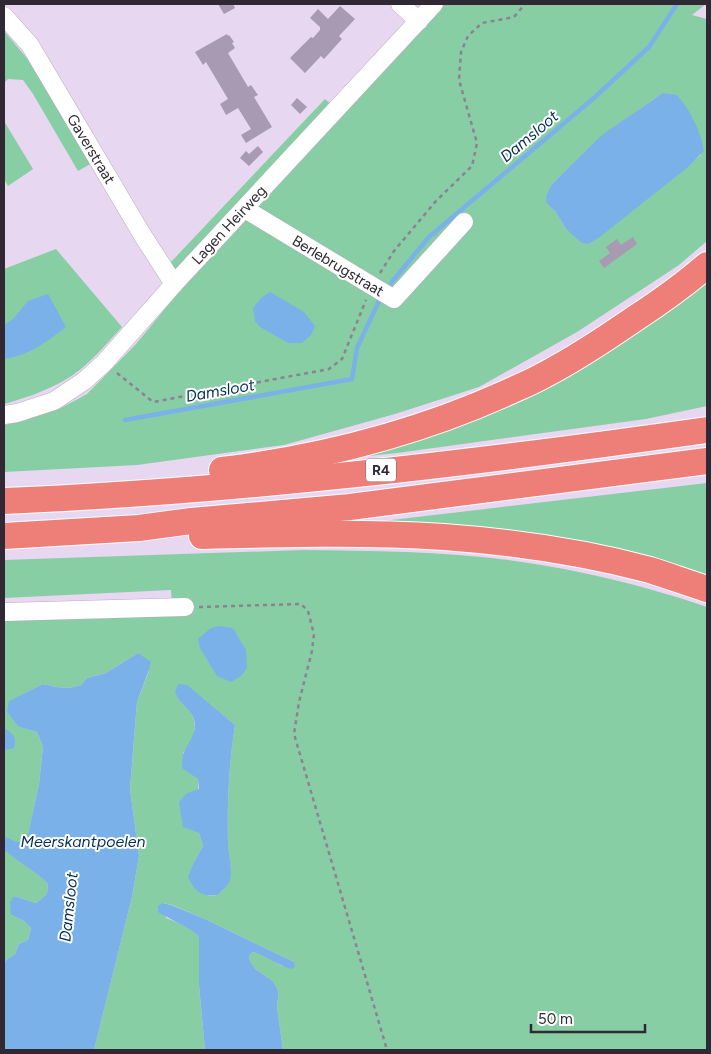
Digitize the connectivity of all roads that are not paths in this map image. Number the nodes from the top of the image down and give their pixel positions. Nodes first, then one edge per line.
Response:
1 (400, 4) edge
2 (434, 4) edge
3 (4, 16) edge
4 (419, 21) junction
5 (245, 209) junction
6 (464, 222) dead end
7 (707, 265) edge
8 (174, 284) junction
9 (4, 415) edge
10 (707, 430) edge
11 (707, 461) edge
12 (54, 499) junction
13 (4, 501) edge
14 (139, 528) junction
15 (4, 536) edge
16 (707, 589) edge
17 (185, 607) road end
18 (4, 612) edge

1 - 4 street
2 - 4 street, Lagen Heirweg
3 - 8 street, Gaverstraat
4 - 5 street, Lagen Heirweg
5 - 6 street, Berlebrugstraat
5 - 8 street, Lagen Heirweg
7 - 12 highway
8 - 9 street, Lagen Heirweg
10 - 12 highway, R4
11 - 14 highway, R4
12 - 13 highway, R4
14 - 15 highway, R4
14 - 16 highway
17 - 18 street

